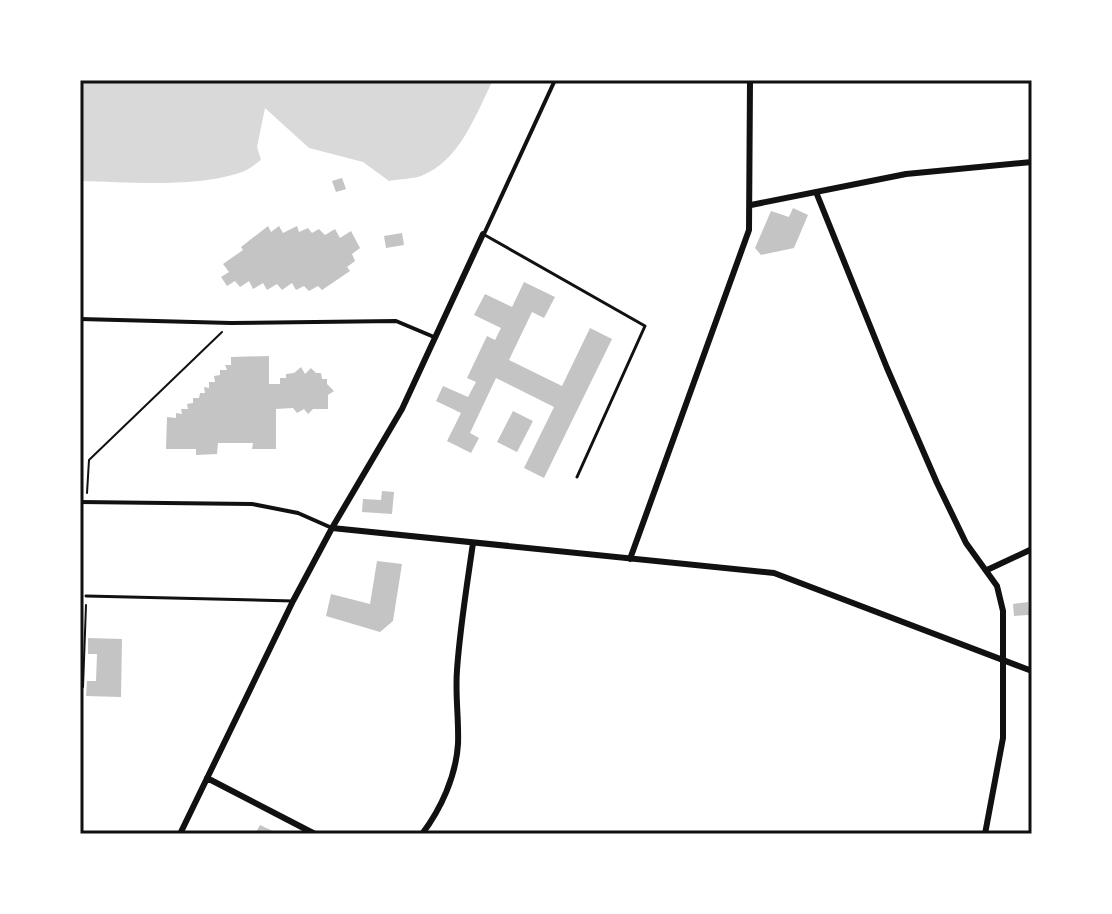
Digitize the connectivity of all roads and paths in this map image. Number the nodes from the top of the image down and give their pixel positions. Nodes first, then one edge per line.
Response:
1 (555, 80) edge
2 (750, 80) edge
3 (1032, 162) edge
4 (816, 192) junction
5 (751, 205) junction
6 (483, 234) junction
7 (80, 319) edge
8 (231, 323) junction
9 (435, 338) junction
10 (577, 477) dead end
11 (80, 502) edge
12 (87, 502) junction
13 (332, 528) junction
14 (473, 543) junction
15 (1032, 549) edge
16 (630, 559) junction
17 (987, 570) junction
18 (86, 596) joint
19 (293, 601) junction
20 (1004, 660) junction
21 (1032, 671) edge
22 (80, 687) edge
23 (207, 778) junction
24 (180, 834) edge
25 (315, 834) edge
26 (422, 834) edge
27 (985, 834) edge

1 - 6 street
2 - 5 street
3 - 4 street
4 - 5 street
4 - 17 street
5 - 16 street
6 - 9 street
6 - 10 lane
7 - 8 street
8 - 9 street
8 - 12 path
9 - 13 street
11 - 12 street
12 - 13 street
13 - 14 street
13 - 19 street
14 - 16 street
14 - 26 street
15 - 17 street
16 - 20 street
17 - 20 street
18 - 19 lane
18 - 22 path
19 - 23 street
20 - 21 street
20 - 27 street
23 - 24 street
23 - 25 street

